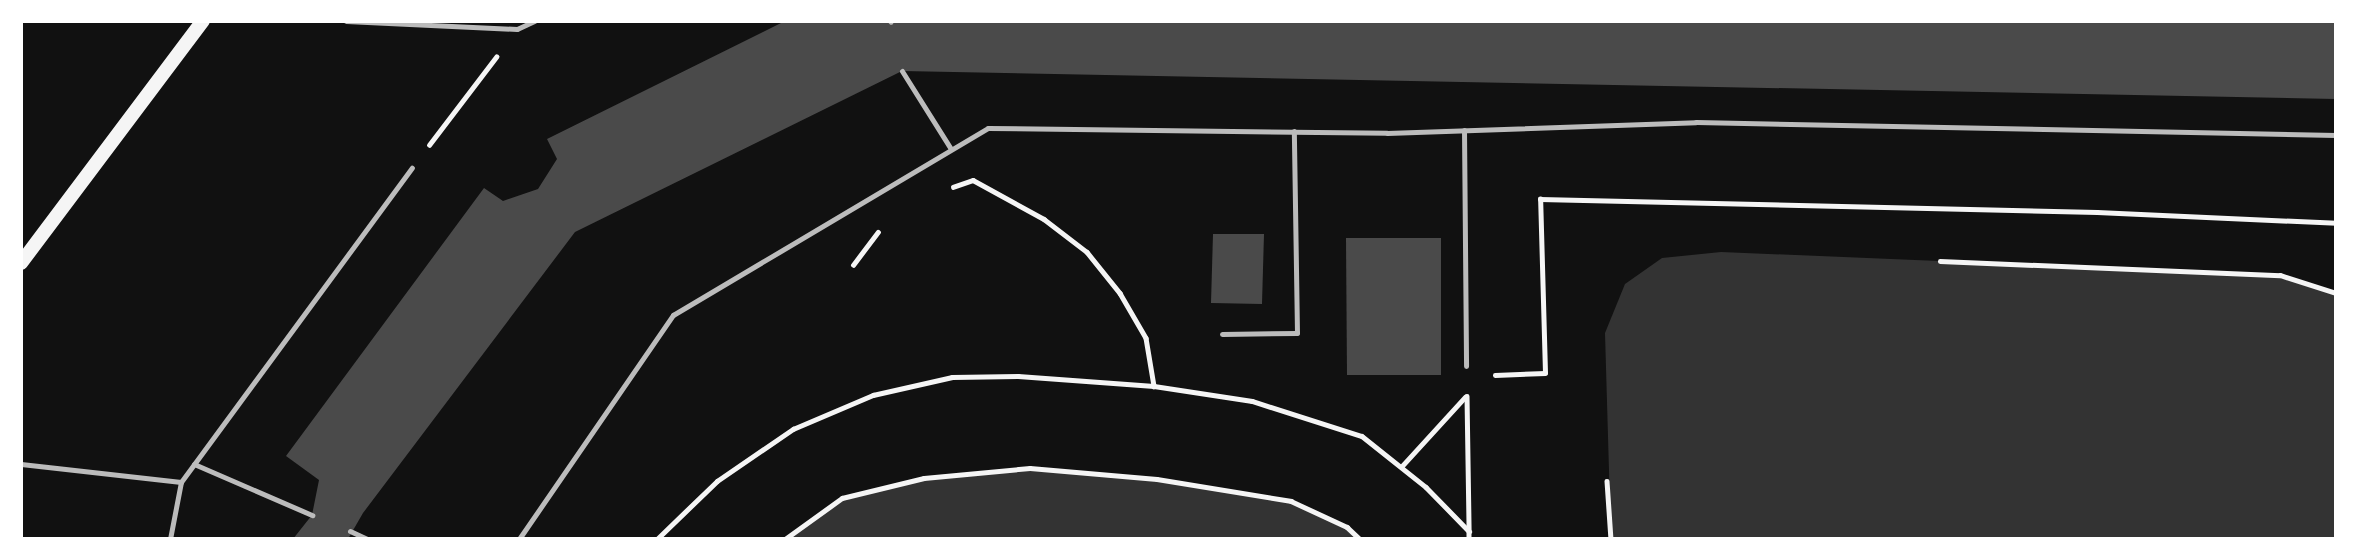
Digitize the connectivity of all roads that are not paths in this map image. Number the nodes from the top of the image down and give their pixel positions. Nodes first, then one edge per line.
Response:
1 (204, 21) edge
2 (346, 21) edge
3 (534, 21) edge
4 (902, 71) dead end
5 (1464, 130) junction
6 (1294, 131) junction
7 (2336, 135) edge
8 (951, 149) junction
9 (412, 168) road end
10 (21, 263) edge
11 (1222, 334) dead end
12 (1466, 366) road end
13 (21, 464) edge
14 (194, 464) junction
15 (181, 482) junction
16 (312, 515) dead end
17 (350, 531) dead end
18 (170, 539) edge
19 (367, 539) edge
20 (519, 539) edge

1 - 10 main road
2 - 3 lane
4 - 8 lane
5 - 6 lane
5 - 7 lane
5 - 12 lane
6 - 8 lane
6 - 11 lane
8 - 20 lane
9 - 14 lane
13 - 15 lane
14 - 15 lane
14 - 16 lane
15 - 18 lane
17 - 19 lane

